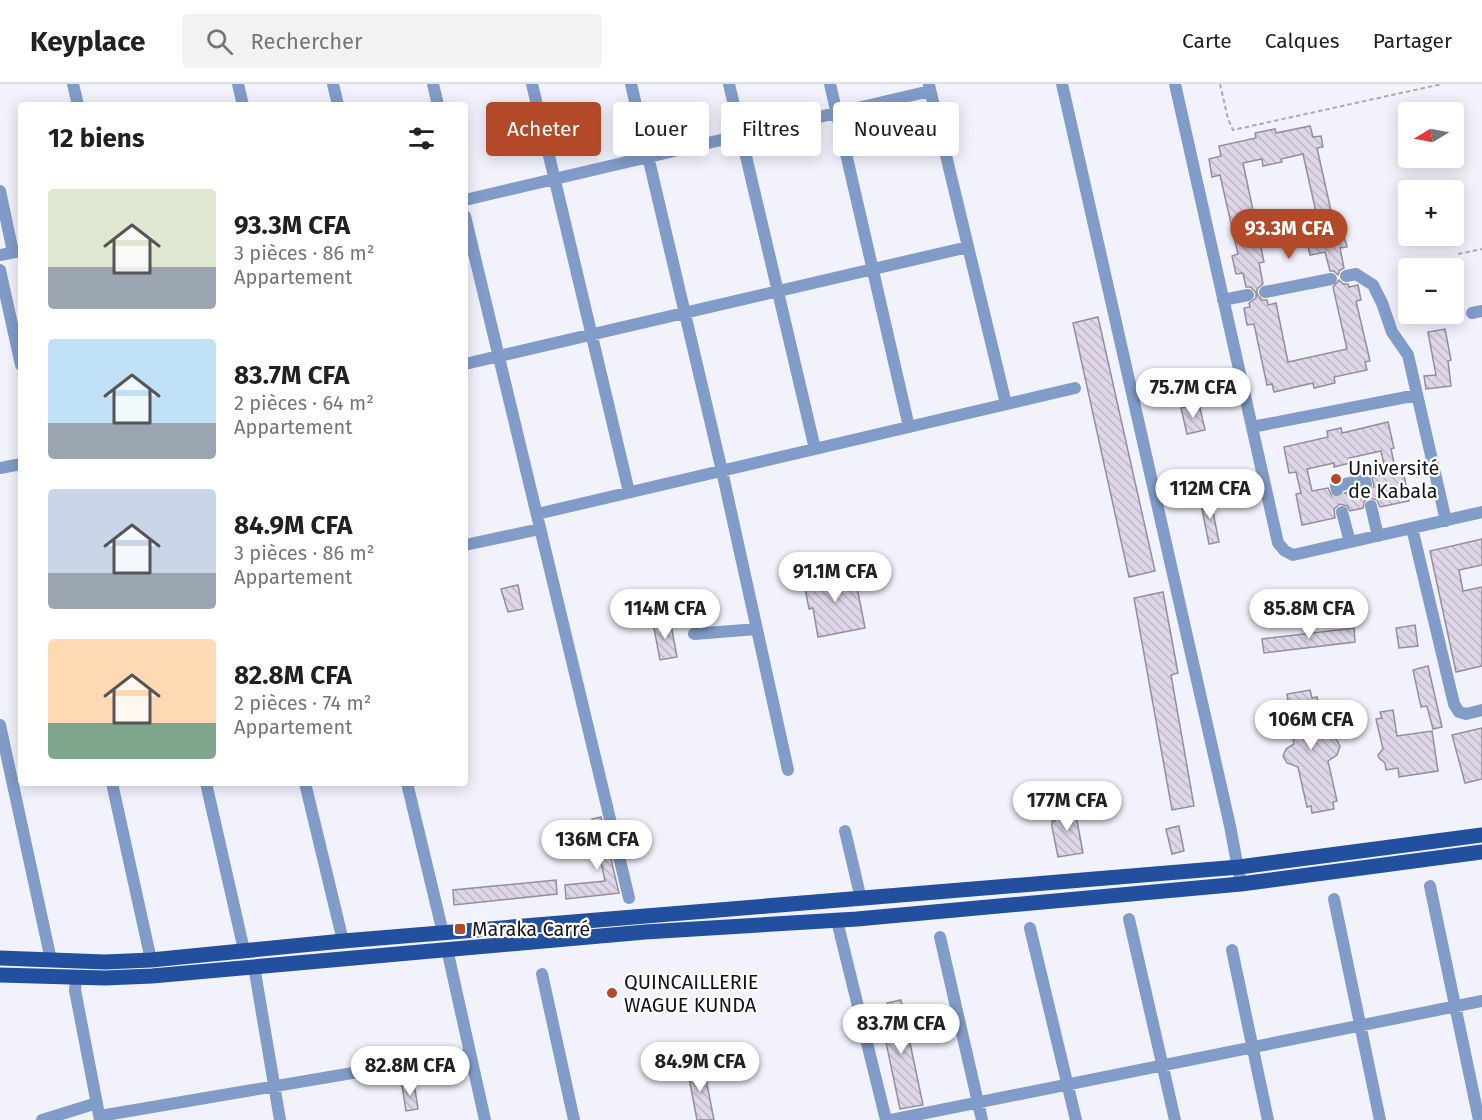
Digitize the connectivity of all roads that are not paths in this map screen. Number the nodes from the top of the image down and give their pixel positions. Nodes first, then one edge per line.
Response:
1 (73, 84) edge
2 (238, 84) edge
3 (333, 84) edge
4 (433, 84) edge
5 (532, 84) edge
6 (631, 84) edge
7 (729, 84) edge
8 (830, 84) edge
9 (1062, 84) edge
10 (1175, 84) edge
11 (929, 88) edge
12 (77, 102) edge
13 (242, 102) edge
14 (337, 102) edge
15 (437, 102) edge
16 (733, 102) edge
17 (834, 102) edge
18 (877, 102) edge
19 (721, 140) edge
20 (746, 156) edge
21 (847, 156) edge
22 (649, 157) junction
23 (555, 179) junction
24 (0, 191) edge
25 (468, 199) edge
26 (468, 228) edge
27 (968, 247) junction
28 (17, 252) edge
29 (0, 255) edge
30 (873, 269) junction
31 (0, 270) edge
32 (1346, 276) dead end
33 (1331, 279) dead end
34 (778, 291) junction
35 (1265, 292) dead end
36 (1248, 295) dead end
37 (1223, 300) junction
38 (685, 313) junction
39 (592, 334) junction
40 (18, 351) edge
41 (499, 356) junction
42 (468, 363) edge
43 (1075, 388) dead end
44 (1417, 394) junction
45 (1006, 404) junction
46 (909, 427) junction
47 (1252, 427) junction
48 (815, 449) junction
49 (18, 465) edge
50 (0, 468) edge
51 (722, 471) junction
52 (1366, 484) dead end
53 (1337, 490) dead end
54 (629, 492) junction
55 (1371, 506) tunnel mouth
56 (1342, 512) tunnel mouth
57 (1482, 512) edge
58 (537, 514) junction
59 (1446, 520) junction
60 (1412, 528) junction
61 (540, 529) junction
62 (1378, 536) junction
63 (1350, 542) junction
64 (468, 544) edge
65 (757, 629) junction
66 (694, 634) dead end
67 (1482, 710) edge
68 (0, 725) edge
69 (788, 770) dead end
70 (113, 786) edge
71 (207, 786) edge
72 (306, 786) edge
73 (408, 786) edge
74 (845, 831) dead end
75 (1482, 836) edge
76 (1482, 852) edge
77 (1239, 867) junction
78 (1241, 884) junction
79 (1430, 886) dead end
80 (629, 898) dead end
81 (861, 899) junction
82 (1334, 899) dead end
83 (1129, 920) dead end
84 (837, 921) junction
85 (1030, 928) dead end
86 (443, 933) junction
87 (940, 937) dead end
88 (343, 941) junction
89 (447, 949) junction
90 (244, 950) junction
91 (1232, 950) dead end
92 (0, 958) edge
93 (51, 960) junction
94 (151, 960) junction
95 (254, 966) junction
96 (542, 974) dead end
97 (0, 975) edge
98 (76, 978) junction
99 (1482, 1001) edge
100 (1455, 1007) junction
101 (1361, 1026) junction
102 (1253, 1047) junction
103 (470, 1053) junction
104 (1162, 1065) junction
105 (1067, 1084) junction
106 (274, 1086) junction
107 (978, 1102) junction
108 (99, 1113) edge
109 (42, 1120) edge
110 (280, 1120) edge
111 (485, 1120) edge
112 (574, 1120) edge
113 (889, 1120) edge
114 (982, 1120) edge
115 (1076, 1120) edge
116 (1175, 1120) edge
117 (1268, 1120) edge
118 (1380, 1120) edge
119 (1479, 1120) edge

1 - 12 street
2 - 13 street
3 - 14 street
4 - 15 street
5 - 23 street
6 - 22 street
7 - 16 street
8 - 17 street
9 - 77 street
10 - 37 street
11 - 18 street
11 - 27 street
19 - 22 street
20 - 34 street
21 - 30 street
22 - 23 street
22 - 38 street
23 - 25 street
23 - 39 street
24 - 28 street
26 - 41 street
27 - 30 street
27 - 45 street
28 - 29 street
30 - 34 street
30 - 46 street
31 - 40 street
32 - 44 street
33 - 35 street
34 - 38 street
34 - 48 street
36 - 37 street
37 - 47 street
38 - 39 street
38 - 51 street
39 - 41 street
39 - 54 street
41 - 42 street
41 - 58 street
43 - 45 street
44 - 47 street
44 - 59 street
45 - 46 street
46 - 48 street
47 - 63 street
48 - 51 street
49 - 50 street
51 - 54 street
51 - 65 street
52 - 53 street
54 - 58 street
55 - 62 street
56 - 63 street
57 - 59 street
58 - 61 street
59 - 60 street
60 - 62 street
60 - 67 street
61 - 64 street
61 - 80 street
62 - 63 street
65 - 66 street
65 - 69 street
68 - 93 street
70 - 94 street
71 - 90 street
72 - 88 street
73 - 86 street
74 - 81 street
75 - 77 main road
76 - 78 main road
77 - 78 street
77 - 81 main road
78 - 84 main road
79 - 100 street
81 - 86 main road
82 - 101 street
83 - 104 street
84 - 89 main road
84 - 113 street
85 - 105 street
86 - 88 main road
87 - 107 street
88 - 90 main road
89 - 95 main road
89 - 103 street
90 - 94 main road
91 - 102 street
92 - 93 main road
93 - 94 main road
95 - 98 main road
95 - 106 street
96 - 112 street
97 - 98 main road
98 - 108 street
99 - 100 street
100 - 101 street
100 - 119 street
101 - 102 street
101 - 118 street
102 - 104 street
102 - 117 street
103 - 106 street
103 - 111 street
104 - 105 street
104 - 116 street
105 - 107 street
105 - 115 street
106 - 108 street
106 - 110 street
107 - 113 street
107 - 114 street
108 - 109 street

